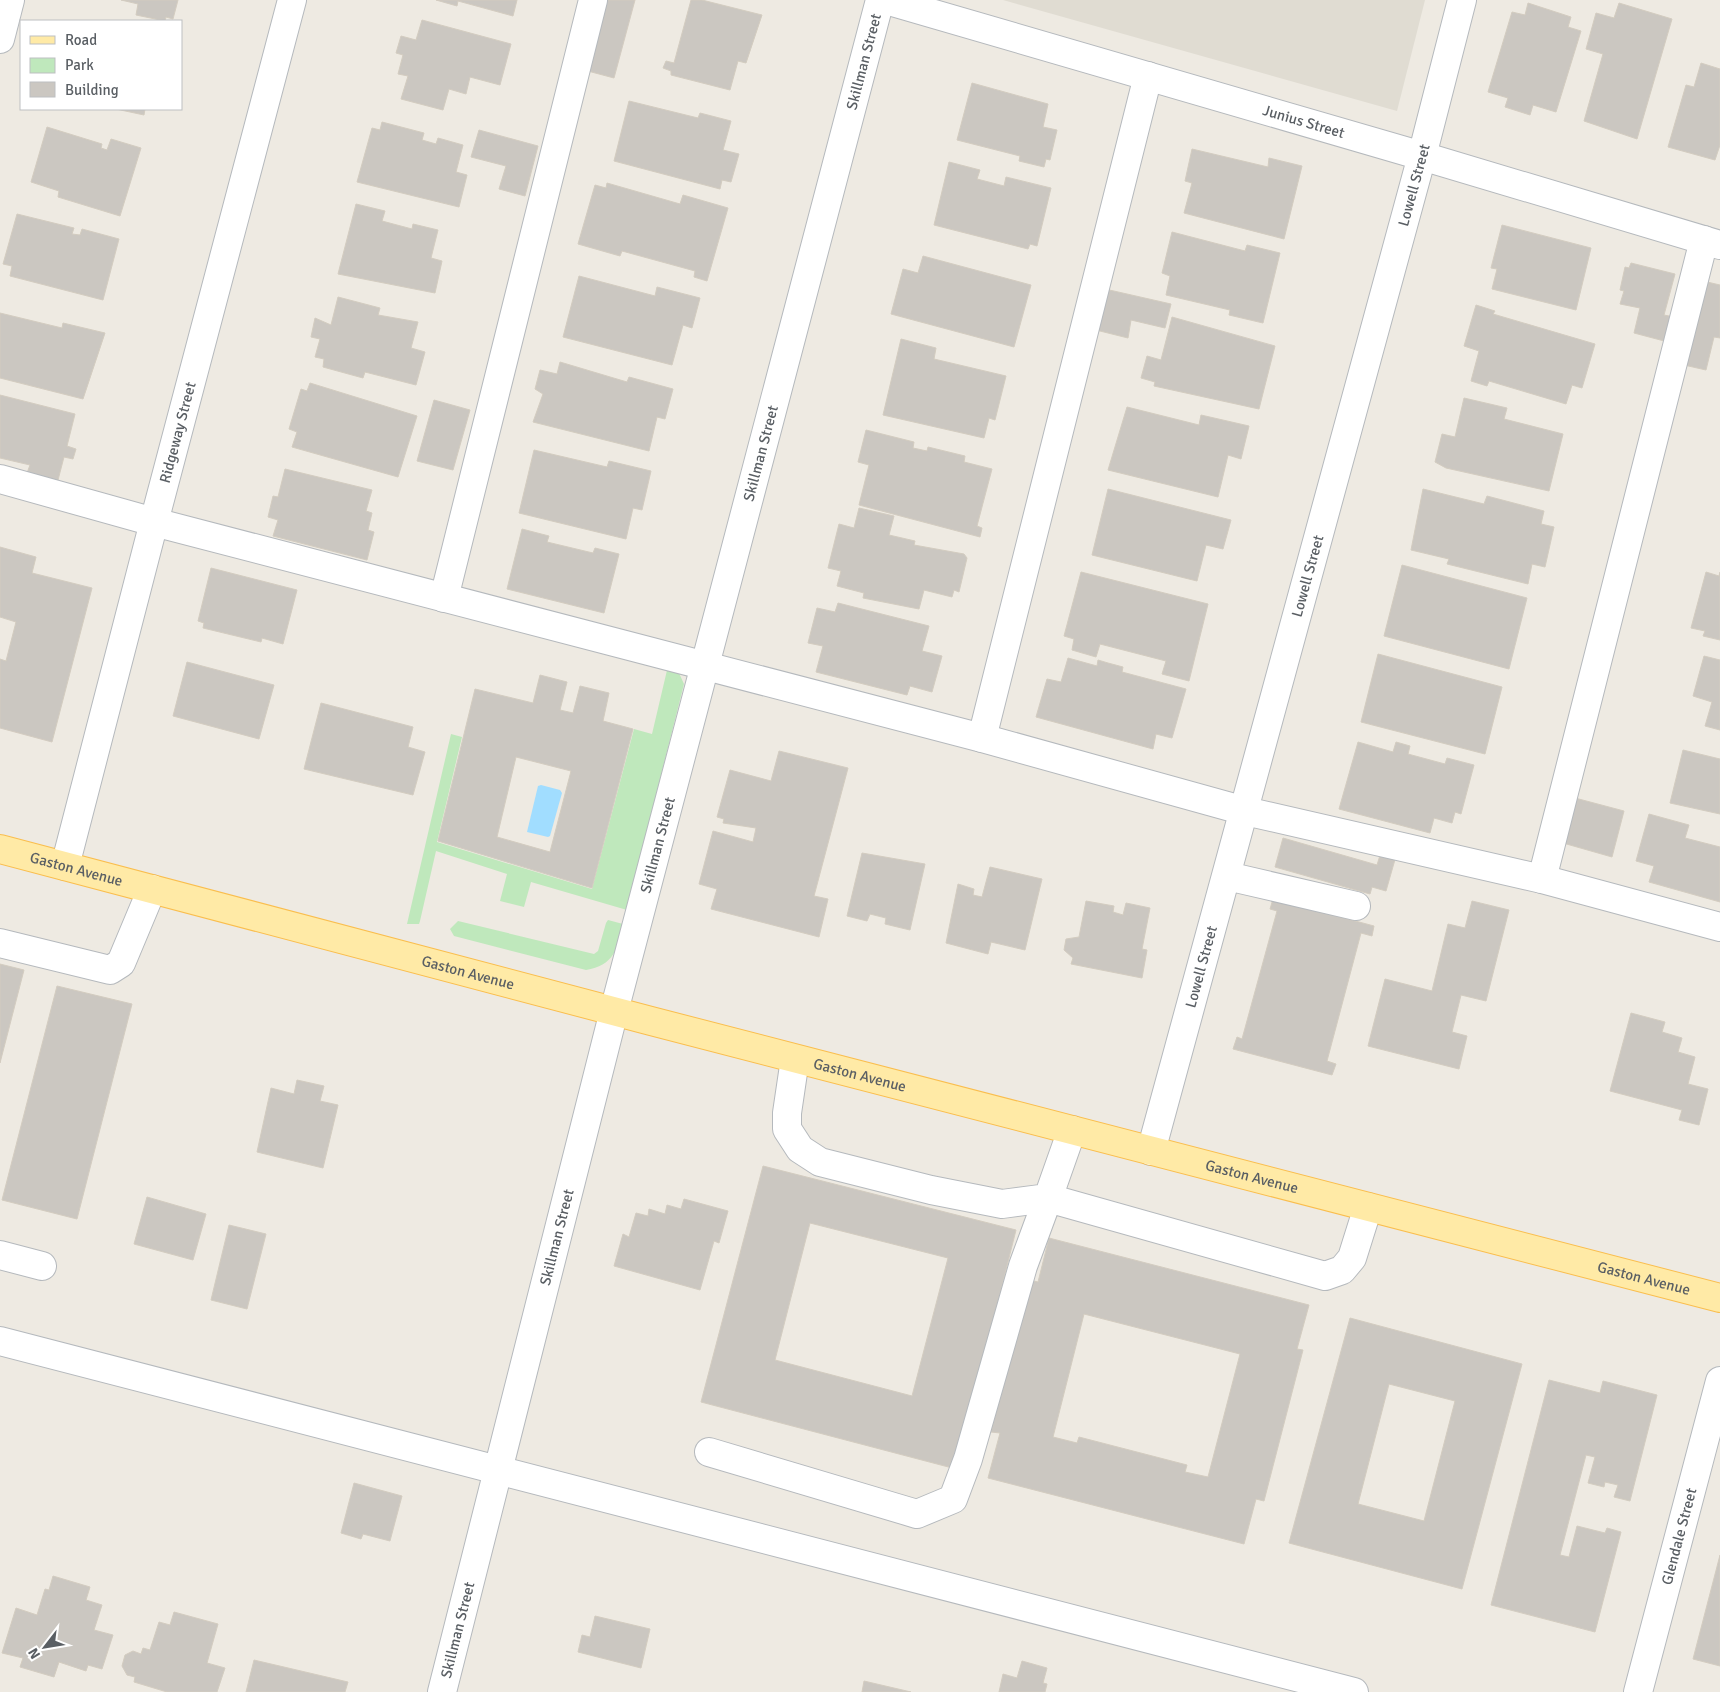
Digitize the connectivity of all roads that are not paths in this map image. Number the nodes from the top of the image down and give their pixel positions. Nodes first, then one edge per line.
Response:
1 (10, 0) edge
2 (292, 0) edge
3 (593, 0) edge
4 (880, 0) edge
5 (886, 0) edge
6 (1462, 0) edge
7 (0, 39) edge
8 (1148, 76) junction
9 (1422, 156) junction
10 (1712, 243) edge
11 (0, 479) edge
12 (154, 522) junction
13 (444, 598) junction
14 (705, 666) junction
15 (982, 738) junction
16 (1245, 810) junction
17 (0, 849) edge
18 (65, 866) junction
19 (1227, 876) junction
20 (1542, 879) junction
21 (152, 890) junction
22 (1356, 906) dead end
23 (1720, 927) edge
24 (0, 943) edge
25 (614, 1011) junction
26 (795, 1059) junction
27 (1072, 1130) junction
28 (1151, 1151) junction
29 (1048, 1198) junction
30 (1368, 1207) junction
31 (0, 1255) edge
32 (42, 1266) dead end
33 (1720, 1298) edge
34 (0, 1341) edge
35 (1720, 1381) edge
36 (709, 1452) dead end
37 (498, 1470) junction
38 (442, 1692) edge
39 (1354, 1692) edge
40 (1638, 1692) edge

1 - 7 street
2 - 12 street, Ridgeway Street
3 - 13 street
4 - 14 street, Skillman Street
5 - 8 street, Junius Street
6 - 9 street, Lowell Street
8 - 9 street, Junius Street
8 - 15 street
9 - 10 street, Junius Street
9 - 16 street, Lowell Street
10 - 20 street
11 - 12 street
12 - 13 street
12 - 18 street, Ridgeway Street
13 - 14 street
14 - 15 street
14 - 25 street, Skillman Street
15 - 16 street
16 - 19 street, Lowell Street
16 - 20 street
17 - 18 main road, Gaston Avenue
18 - 21 main road, Gaston Avenue
19 - 22 street
19 - 28 street, Lowell Street
20 - 23 street
21 - 24 street
21 - 25 main road, Gaston Avenue
25 - 26 main road, Gaston Avenue
25 - 37 street, Skillman Street
26 - 27 main road, Gaston Avenue
26 - 29 street
27 - 28 main road, Gaston Avenue
27 - 29 street
28 - 30 main road, Gaston Avenue
29 - 30 street
29 - 36 street
30 - 33 main road, Gaston Avenue
31 - 32 street
34 - 37 street
35 - 40 street, Glendale Street
37 - 38 street, Skillman Street
37 - 39 street

